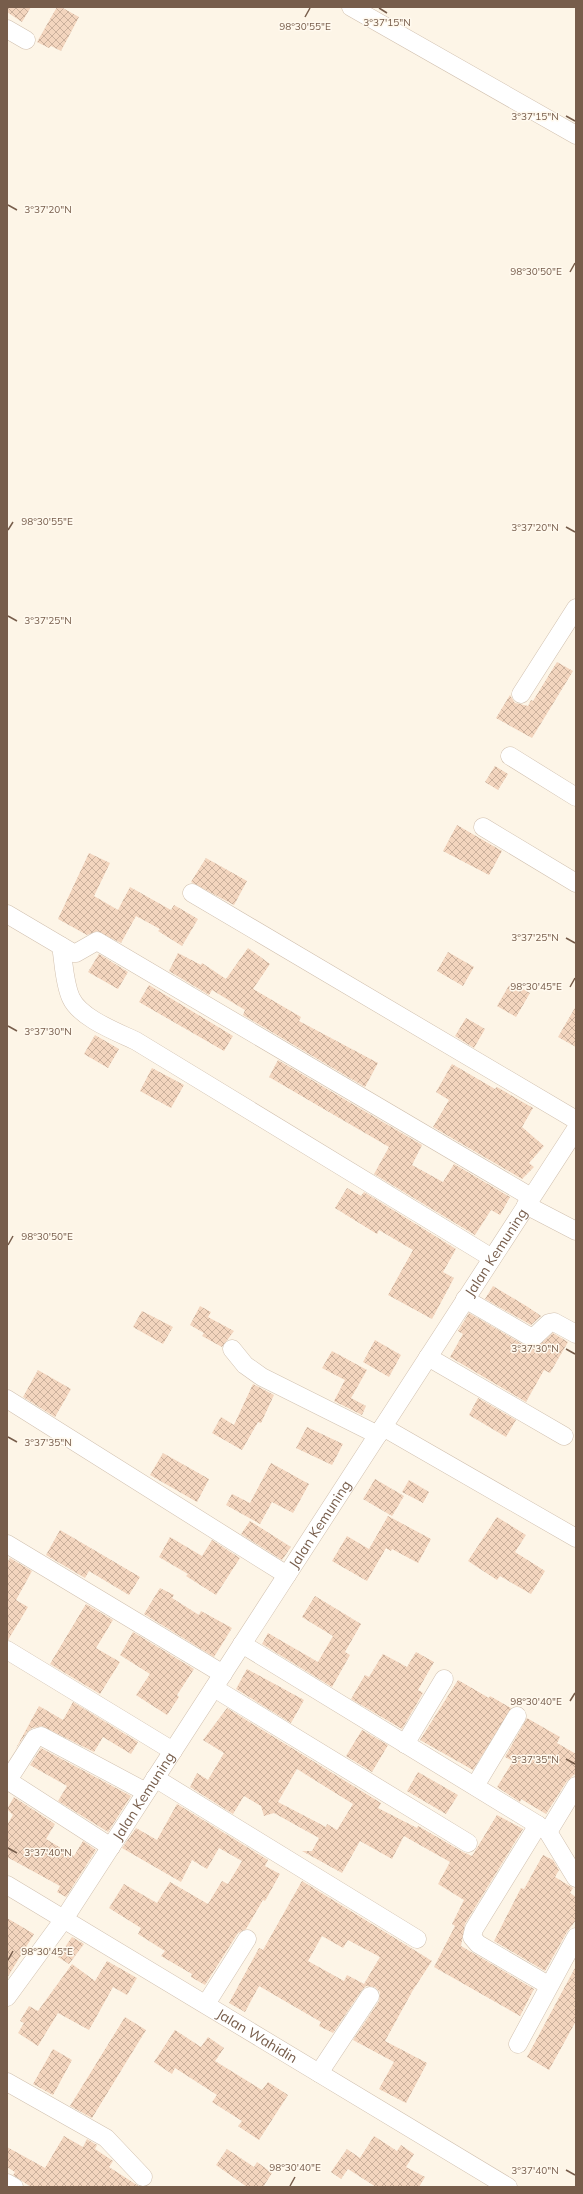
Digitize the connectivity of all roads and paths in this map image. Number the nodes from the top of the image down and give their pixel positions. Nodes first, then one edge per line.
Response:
1 (351, 7) edge
2 (7, 29) edge
3 (26, 40) dead end
4 (576, 135) edge
5 (576, 608) edge
6 (521, 694) dead end
7 (510, 756) dead end
8 (576, 797) edge
9 (483, 826) dead end
10 (576, 883) edge
11 (192, 892) dead end
12 (7, 914) edge
13 (62, 946) junction
14 (576, 1120) edge
15 (576, 1129) edge
16 (529, 1201) junction
17 (576, 1231) edge
18 (492, 1258) junction
19 (465, 1299) junction
20 (576, 1334) edge
21 (232, 1349) dead end
22 (428, 1357) junction
23 (7, 1399) edge
24 (380, 1431) junction
25 (564, 1436) dead end
26 (576, 1538) edge
27 (7, 1544) edge
28 (287, 1575) junction
29 (242, 1644) junction
30 (7, 1650) edge
31 (444, 1679) dead end
32 (218, 1681) junction
33 (517, 1716) dead end
34 (405, 1744) junction
35 (173, 1751) junction
36 (7, 1780) edge
37 (151, 1785) junction
38 (475, 1786) junction
39 (576, 1786) edge
40 (543, 1829) junction
41 (468, 1843) dead end
42 (111, 1846) junction
43 (576, 1878) edge
44 (7, 1885) edge
45 (64, 1919) junction
46 (576, 1937) edge
47 (247, 1939) dead end
48 (417, 1939) dead end
49 (548, 1985) junction
50 (370, 1996) dead end
51 (7, 1997) edge
52 (206, 2004) junction
53 (518, 2044) dead end
54 (319, 2073) junction
55 (7, 2082) edge
56 (143, 2177) dead end
57 (7, 2183) edge
58 (14, 2187) edge
59 (508, 2187) edge

1 - 4 street
2 - 3 street
5 - 6 street
7 - 8 street
9 - 10 street
11 - 14 street
12 - 13 street
13 - 16 street
13 - 18 street
15 - 16 street, Jalan Kemuning
16 - 17 street
16 - 18 street, Jalan Kemuning
18 - 19 street, Jalan Kemuning
19 - 20 street
19 - 22 street, Jalan Kemuning
21 - 24 street
22 - 24 street, Jalan Kemuning
22 - 25 street
23 - 28 street
24 - 26 street
24 - 28 street, Jalan Kemuning
27 - 32 street
28 - 29 street, Jalan Kemuning
29 - 32 street, Jalan Kemuning
29 - 34 street
30 - 35 street
31 - 34 street
32 - 35 street, Jalan Kemuning
32 - 41 street
33 - 38 street
34 - 38 street
35 - 37 street, Jalan Kemuning
36 - 37 street
36 - 42 street
37 - 42 street, Jalan Kemuning
37 - 48 street
38 - 40 street
39 - 40 street
40 - 43 street
40 - 49 street
42 - 45 street, Jalan Kemuning
44 - 45 street, Jalan Wahidin
45 - 51 street, Jalan Kemuning
45 - 52 street, Jalan Wahidin
46 - 49 street
47 - 52 street
49 - 53 street
50 - 54 street
52 - 54 street, Jalan Wahidin
54 - 59 street, Jalan Wahidin
55 - 56 street
57 - 58 street

